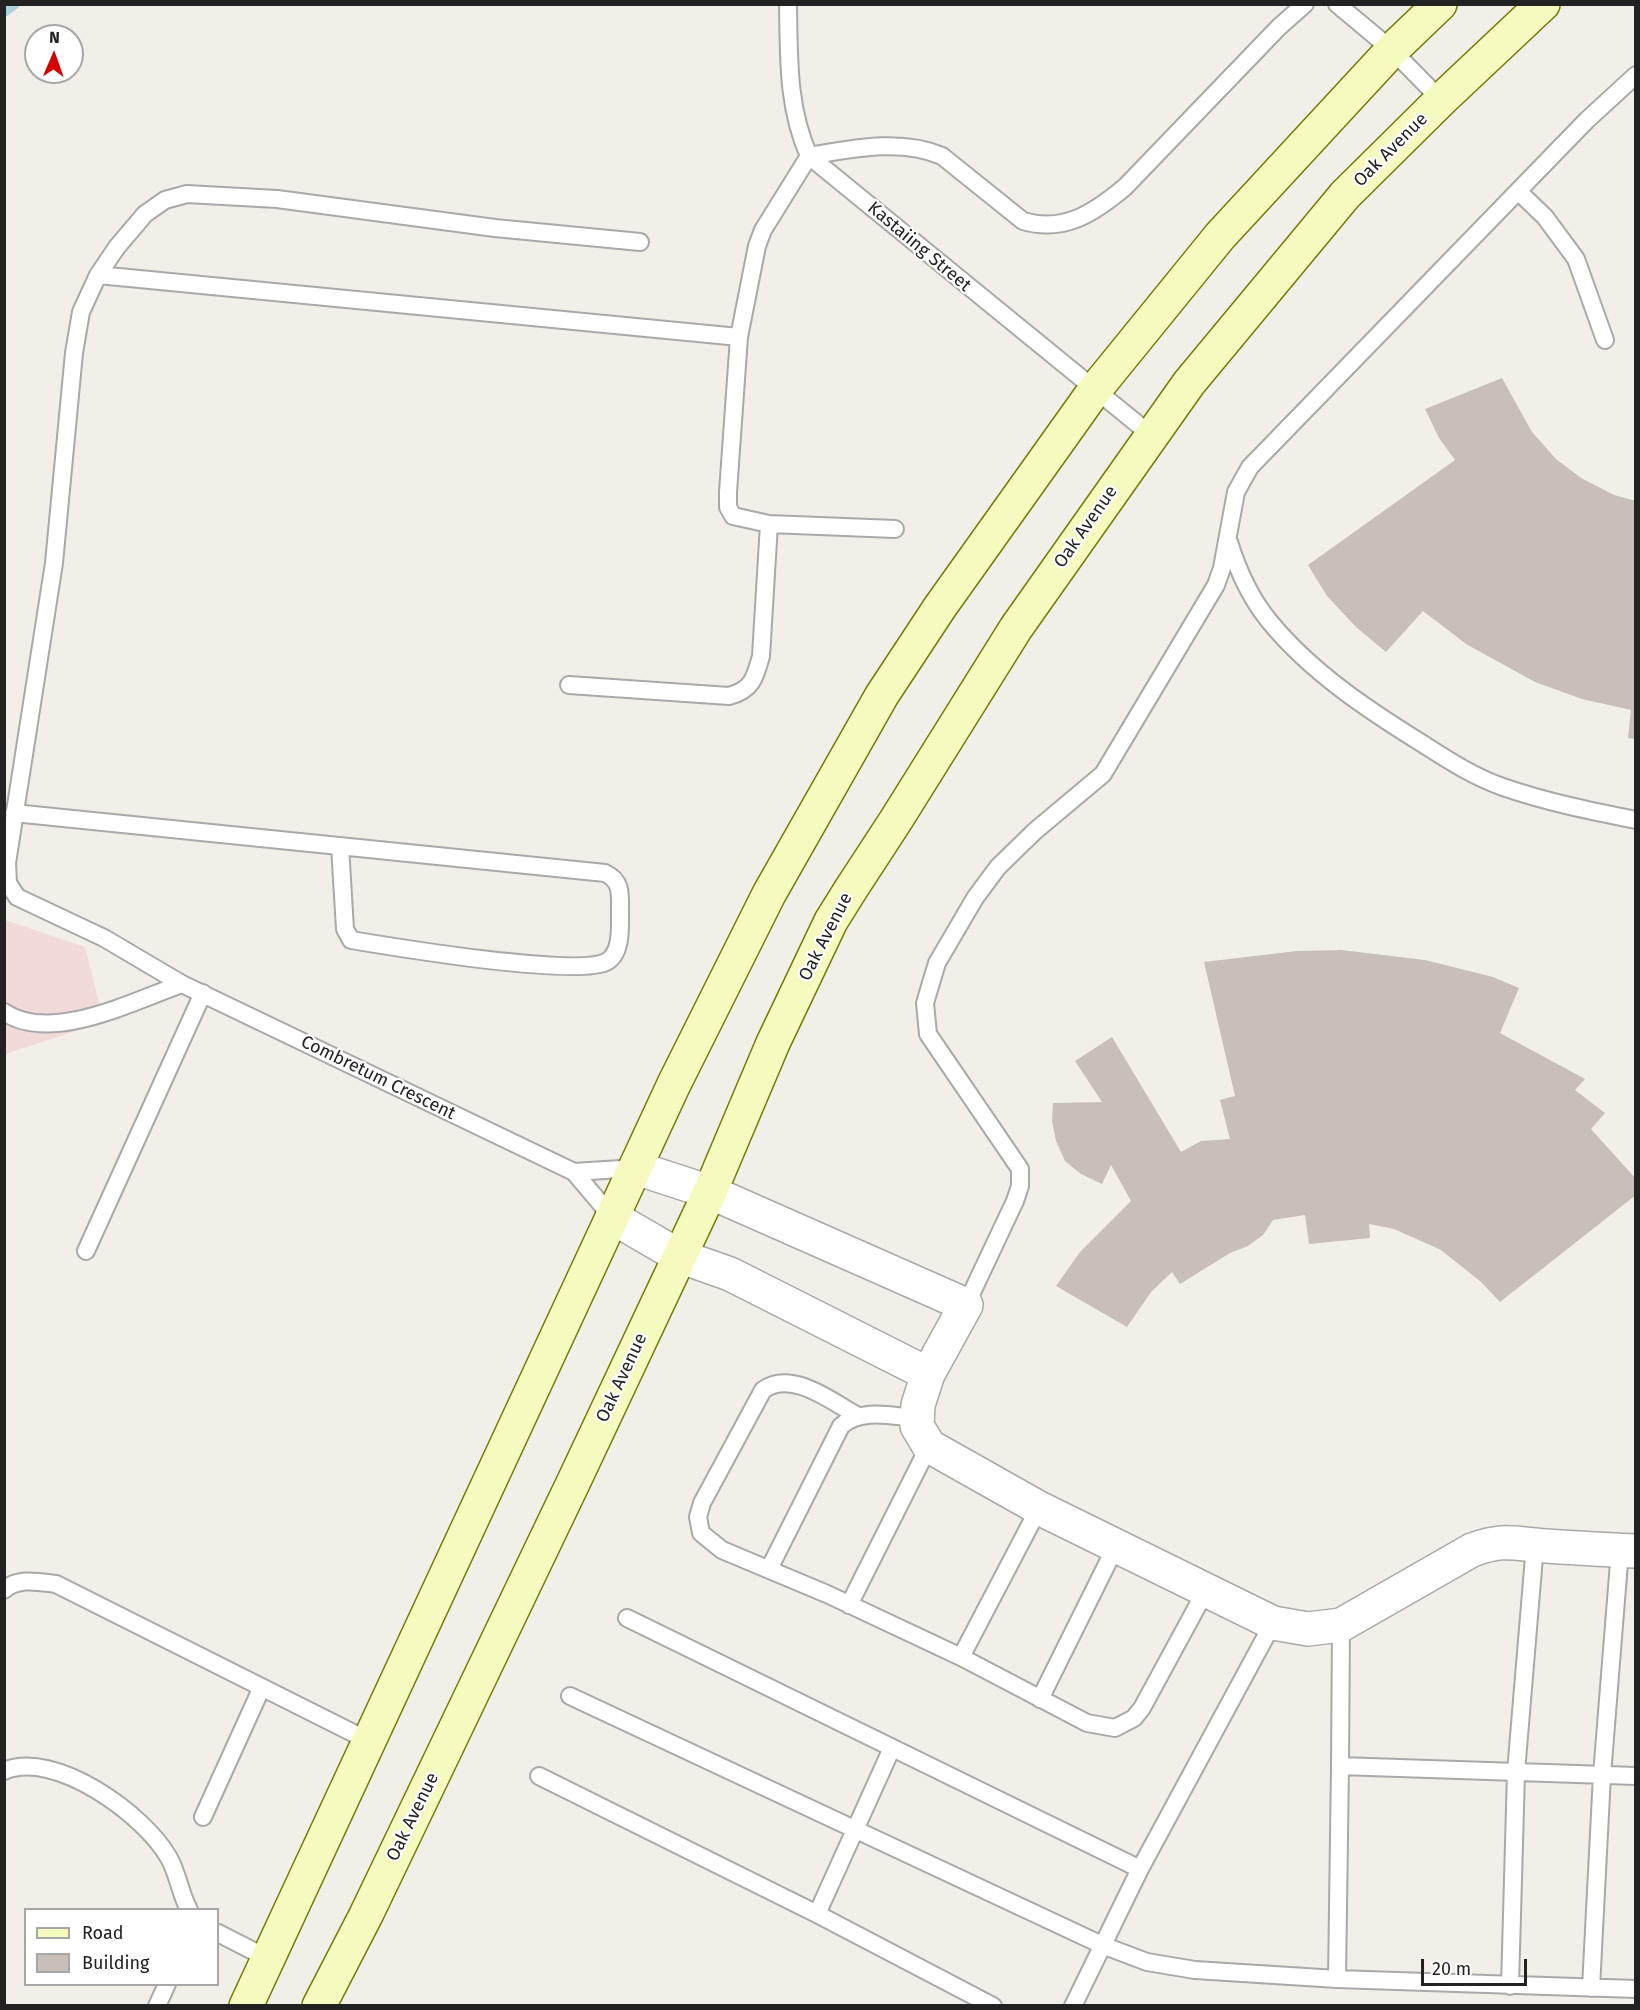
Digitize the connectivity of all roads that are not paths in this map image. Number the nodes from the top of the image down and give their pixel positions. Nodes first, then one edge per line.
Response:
1 (788, 4) edge
2 (1305, 4) edge
3 (1337, 4) edge
4 (1440, 4) edge
5 (1543, 4) edge
6 (1392, 50) junction
7 (1635, 75) edge
8 (1441, 100) junction
9 (809, 156) junction
10 (1518, 190) junction
11 (640, 242) dead end
12 (98, 275) junction
13 (739, 337) junction
14 (1605, 340) dead end
15 (1094, 391) junction
16 (1151, 435) junction
17 (769, 524) junction
18 (896, 529) dead end
19 (1228, 538) junction
20 (569, 685) dead end
21 (14, 813) junction
22 (1635, 820) edge
23 (340, 846) junction
24 (182, 984) junction
25 (203, 993) junction
26 (4, 1012) edge
27 (636, 1168) junction
28 (574, 1172) junction
29 (710, 1192) junction
30 (612, 1217) junction
31 (86, 1251) dead end
32 (680, 1256) junction
33 (966, 1305) junction
34 (928, 1374) junction
35 (858, 1416) junction
36 (922, 1432) junction
37 (1039, 1508) junction
38 (1535, 1545) junction
39 (1115, 1548) junction
40 (1628, 1551) edge
41 (769, 1569) junction
42 (4, 1590) edge
43 (1204, 1592) junction
44 (849, 1605) junction
45 (627, 1618) dead end
46 (1273, 1623) junction
47 (1341, 1625) junction
48 (961, 1657) junction
49 (262, 1687) junction
50 (570, 1696) dead end
51 (1040, 1699) junction
52 (367, 1740) junction
53 (892, 1748) junction
54 (1340, 1766) junction
55 (4, 1771) edge
56 (1516, 1772) junction
57 (1602, 1775) junction
58 (539, 1776) dead end
59 (1635, 1776) edge
60 (203, 1817) dead end
61 (855, 1830) junction
62 (1140, 1869) junction
63 (188, 1908) edge
64 (817, 1914) junction
65 (366, 1915) junction
66 (219, 1934) edge
67 (1102, 1945) junction
68 (267, 1958) junction
69 (1337, 1979) junction
70 (166, 1986) edge
71 (1510, 1986) junction
72 (1591, 1988) junction
73 (1635, 1989) edge
74 (157, 2006) edge
75 (246, 2006) edge
76 (319, 2006) edge
77 (340, 2006) edge
78 (993, 2006) edge
79 (1072, 2006) edge

1 - 9 lane, Kastaiing Street
2 - 9 lane
3 - 6 lane
4 - 6 street
5 - 8 street, Oak Avenue
6 - 8 lane
6 - 15 street
7 - 10 lane
8 - 16 street, Oak Avenue
9 - 13 lane
9 - 15 lane, Kastaiing Street
10 - 14 lane
10 - 19 lane
11 - 12 lane
12 - 13 lane
12 - 21 lane
13 - 17 lane
15 - 16 lane, Kastaiing Street
15 - 27 street
16 - 29 street, Oak Avenue
17 - 18 lane
17 - 20 lane
19 - 22 lane
19 - 33 lane
21 - 23 lane
21 - 24 lane, Combretum Crescent
23 - 23 lane
24 - 25 lane, Combretum Crescent
24 - 26 lane
25 - 28 lane, Combretum Crescent
25 - 31 lane
27 - 28 lane, Combretum Crescent
27 - 29 street
27 - 30 street
28 - 30 lane, Combretum Crescent
29 - 32 street, Oak Avenue
29 - 33 street
30 - 32 street
30 - 52 street
32 - 34 street
32 - 65 street, Oak Avenue
33 - 34 street
34 - 36 street
35 - 36 lane
35 - 41 lane
35 - 41 lane
36 - 37 street
36 - 44 lane
37 - 39 street
37 - 48 lane
38 - 40 street
38 - 47 street
38 - 56 lane
39 - 43 street
39 - 51 lane
40 - 57 lane
41 - 44 lane
42 - 49 lane
43 - 46 street
43 - 51 lane
44 - 48 lane
45 - 53 lane
46 - 47 street
46 - 62 lane
47 - 54 lane
48 - 51 lane
49 - 52 lane
49 - 60 lane
50 - 61 lane
52 - 68 street
53 - 61 lane
53 - 62 lane
54 - 56 lane
54 - 69 lane
55 - 63 lane
56 - 57 lane
56 - 71 lane
57 - 59 lane
57 - 72 lane
58 - 64 lane
61 - 64 lane
61 - 67 lane
62 - 67 lane
64 - 78 lane
65 - 76 street, Oak Avenue
65 - 77 street
66 - 68 lane
67 - 69 lane
67 - 79 lane
68 - 75 street
69 - 71 lane
70 - 74 lane
71 - 72 lane
72 - 73 lane

